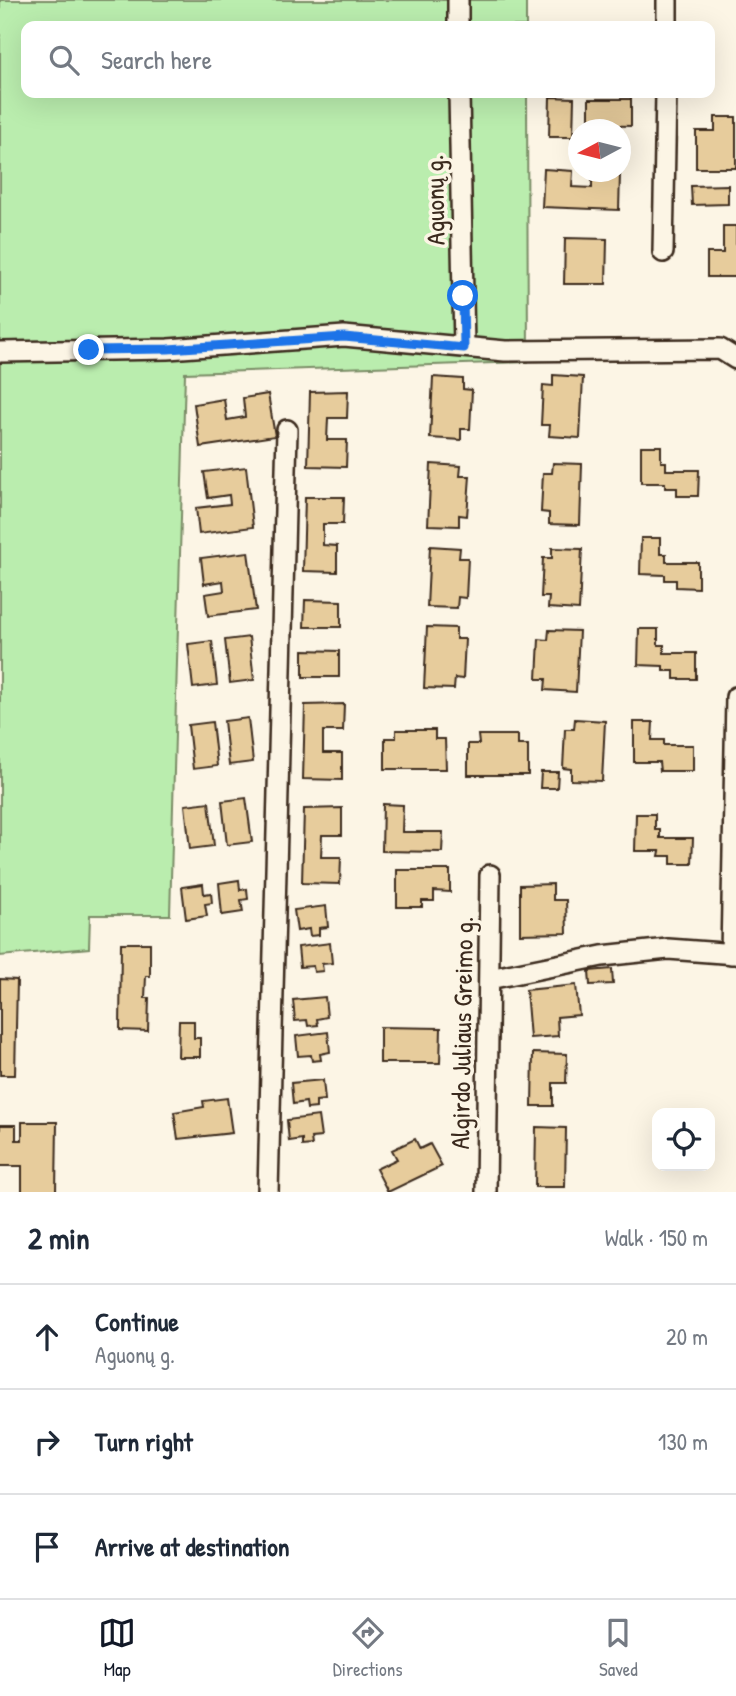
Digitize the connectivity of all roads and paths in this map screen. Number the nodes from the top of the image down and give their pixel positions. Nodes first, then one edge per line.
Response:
1 (458, 0) edge
2 (667, 0) edge
3 (458, 21) edge
4 (667, 21) edge
5 (459, 98) edge
6 (666, 98) edge
7 (663, 252) dead end
8 (464, 348) junction
9 (5, 352) edge
10 (736, 358) edge
11 (287, 430) dead end
12 (736, 697) edge
13 (490, 875) dead end
14 (734, 954) edge
15 (489, 979) junction
16 (268, 1192) edge
17 (486, 1192) edge

1 - 3 street
2 - 4 street
5 - 8 street, Aguonų g.
6 - 7 street
8 - 9 street
8 - 10 street
11 - 16 street
12 - 14 street
13 - 15 street, Algirdo Juliaus Greimo g.
14 - 15 street
15 - 17 street, Algirdo Juliaus Greimo g.

